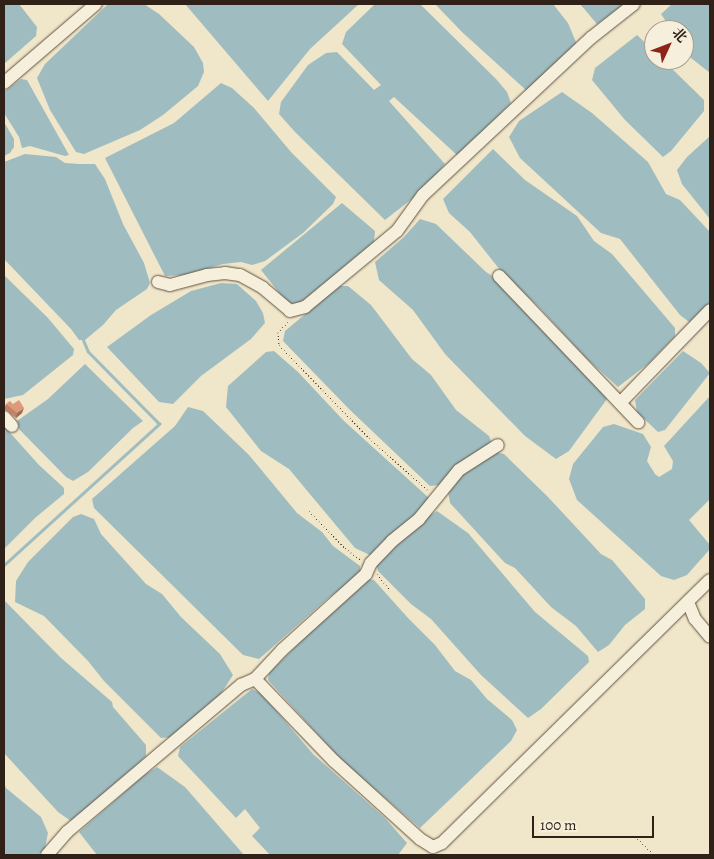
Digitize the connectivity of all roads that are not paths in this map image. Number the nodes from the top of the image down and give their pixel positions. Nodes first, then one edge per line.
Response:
1 (96, 4) edge
2 (634, 4) edge
3 (4, 83) edge
4 (498, 276) dead end
5 (158, 282) dead end
6 (710, 310) edge
7 (620, 403) junction
8 (638, 422) dead end
9 (498, 445) dead end
10 (710, 580) edge
11 (688, 602) junction
12 (710, 637) edge
13 (255, 680) junction
14 (46, 855) edge

1 - 3 lane
2 - 5 lane
4 - 7 lane
6 - 7 lane
7 - 8 lane
9 - 13 lane
10 - 11 lane
11 - 12 lane
11 - 13 lane
13 - 14 lane

